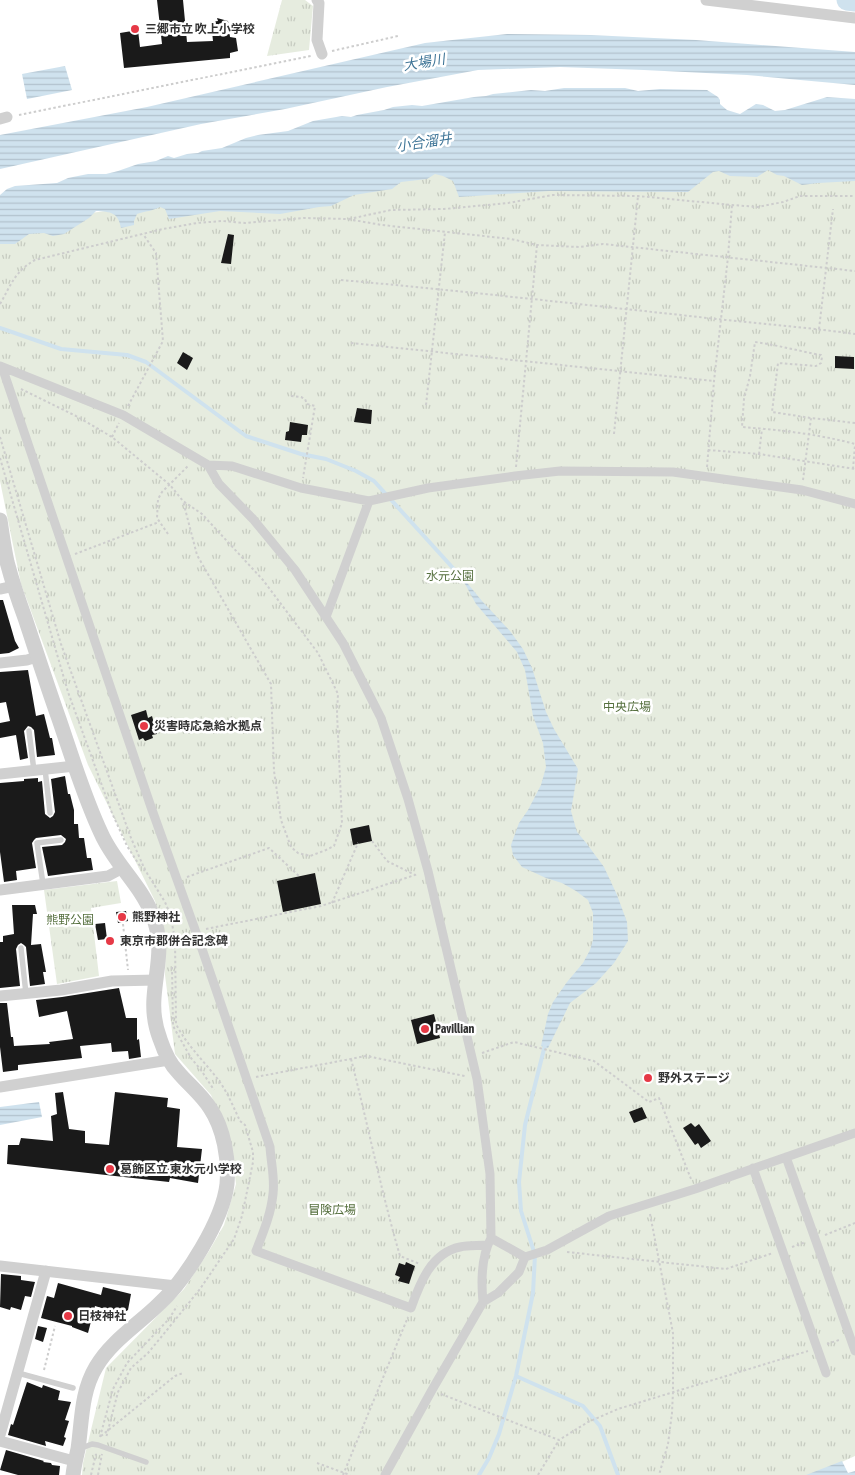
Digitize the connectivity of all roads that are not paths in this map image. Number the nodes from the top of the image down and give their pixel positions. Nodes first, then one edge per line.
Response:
1 (317, 0) edge
2 (706, 0) edge
3 (855, 18) edge
4 (322, 54) road end
5 (1, 367) edge
6 (208, 464) junction
7 (369, 502) junction
8 (855, 504) edge
9 (0, 520) edge
10 (7, 587) edge
11 (326, 617) junction
12 (37, 657) junction
13 (0, 663) edge
14 (29, 732) dead end
15 (75, 766) junction
16 (40, 770) junction
17 (0, 774) edge
18 (50, 813) dead end
19 (61, 840) dead end
20 (123, 868) junction
21 (43, 884) junction
22 (0, 890) edge
23 (21, 948) dead end
24 (156, 980) junction
25 (26, 994) junction
26 (0, 996) edge
27 (169, 1060) junction
28 (0, 1087) edge
29 (855, 1133) edge
30 (786, 1157) junction
31 (753, 1168) junction
32 (489, 1242) junction
33 (527, 1256) junction
34 (0, 1266) edge
35 (46, 1271) junction
36 (176, 1286) junction
37 (483, 1302) junction
38 (855, 1351) edge
39 (18, 1372) junction
40 (826, 1373) dead end
41 (73, 1388) dead end
42 (0, 1435) edge
43 (0, 1441) edge
44 (75, 1462) edge
45 (146, 1462) dead end
46 (385, 1475) edge

1 - 4 street
2 - 3 street
5 - 6 street
5 - 32 street
6 - 7 street
6 - 11 street
7 - 8 street
7 - 11 street
9 - 10 street
10 - 12 street
11 - 32 street
12 - 13 street
12 - 15 street
14 - 16 lane
15 - 16 street
15 - 20 street
16 - 17 street
16 - 18 lane
19 - 21 lane
20 - 21 street
20 - 24 street
21 - 22 street
23 - 25 lane
24 - 25 street
24 - 27 street
25 - 26 street
27 - 28 street
27 - 36 street
29 - 30 street
30 - 31 street
30 - 38 street
31 - 33 street
31 - 40 street
32 - 33 street
32 - 37 street
33 - 37 street
34 - 35 street
35 - 36 street
35 - 39 street
36 - 44 street
37 - 46 street
39 - 41 lane
39 - 42 street
43 - 44 street
44 - 45 lane

